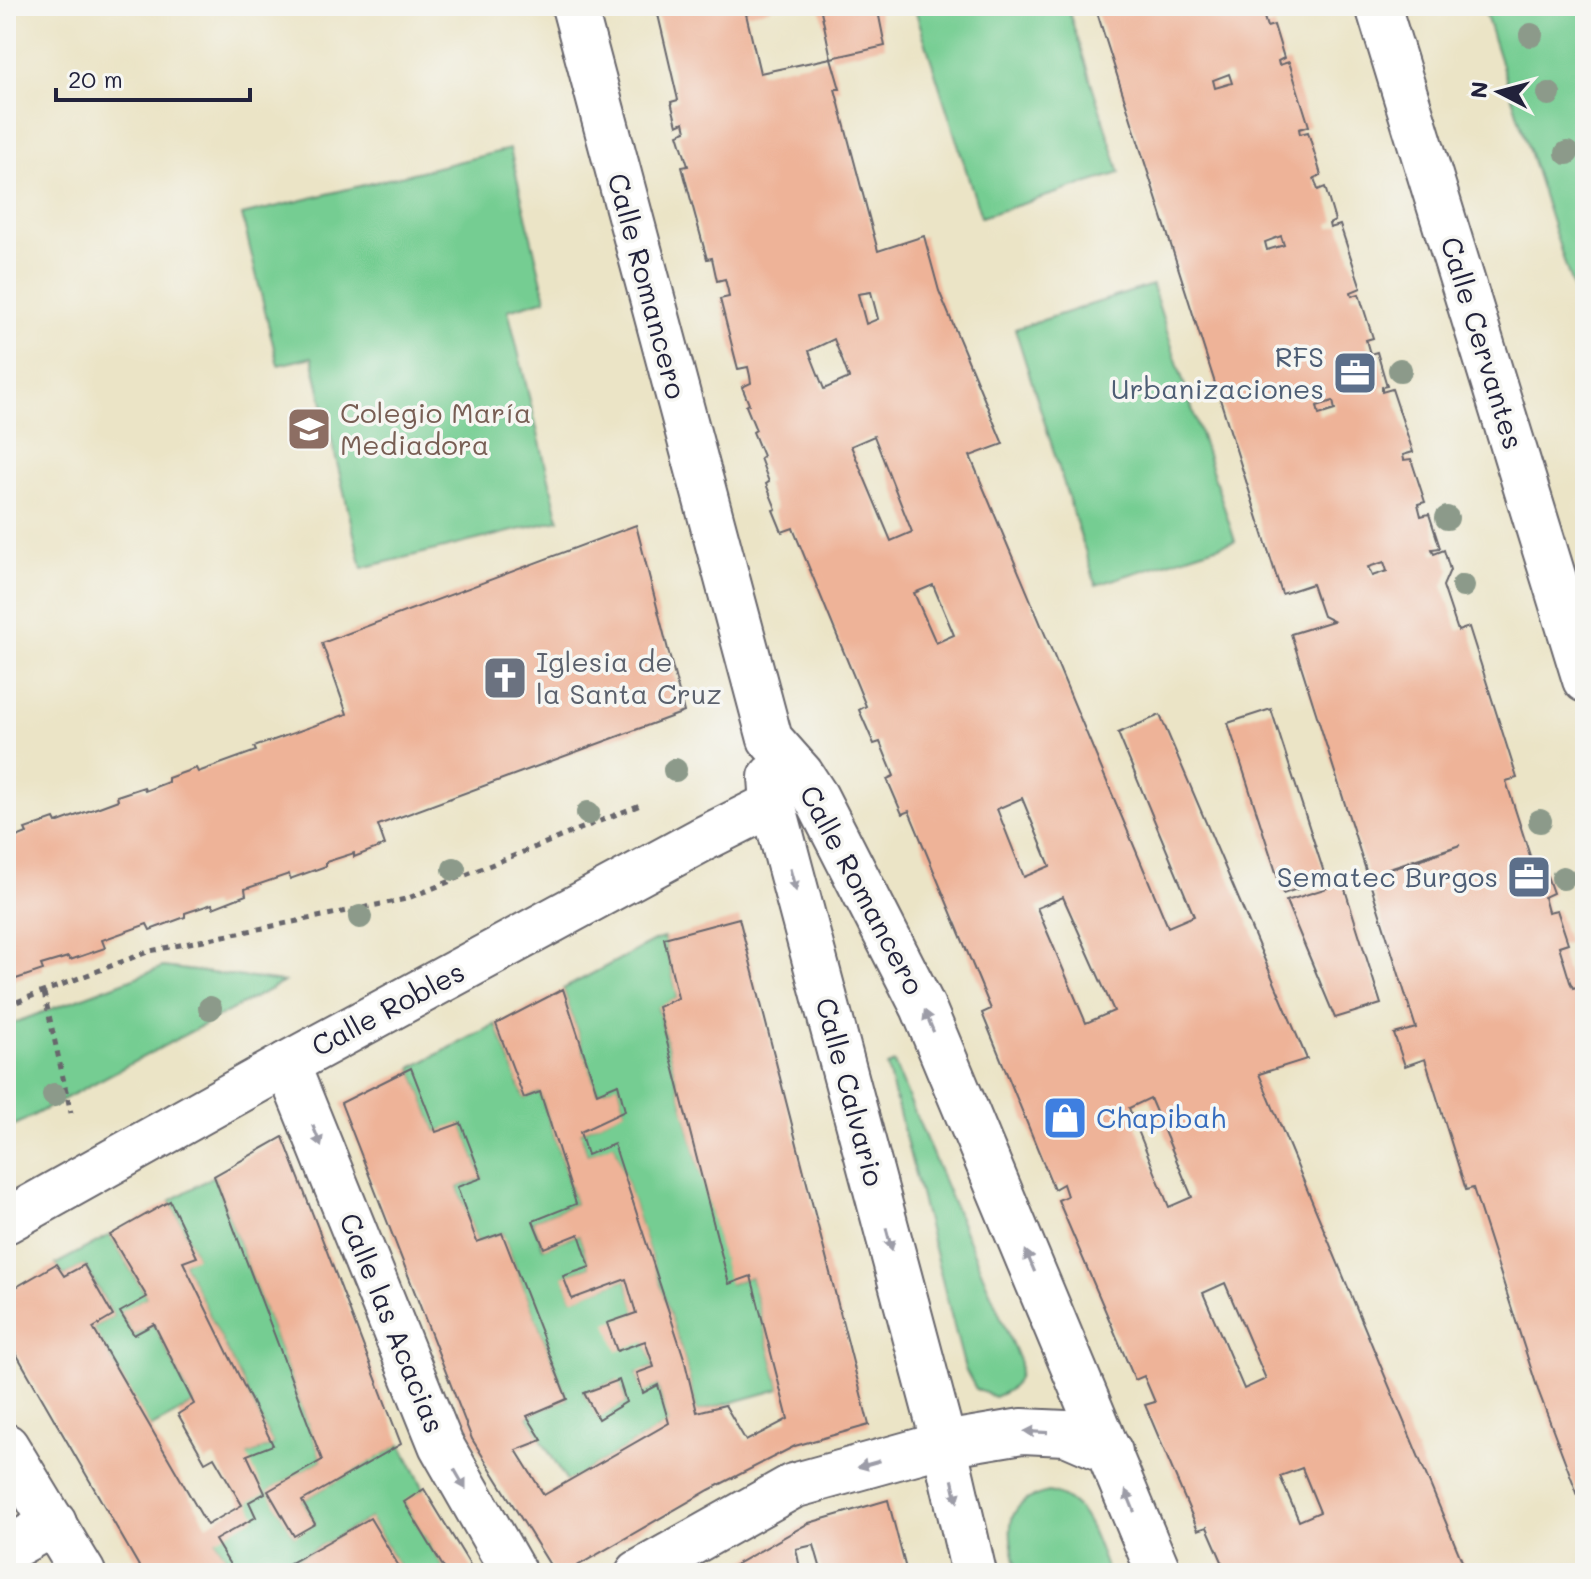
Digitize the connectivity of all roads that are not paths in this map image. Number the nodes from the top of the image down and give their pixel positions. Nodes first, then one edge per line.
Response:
1 (574, 6) edge
2 (1378, 6) edge
3 (1585, 680) edge
4 (770, 739) junction
5 (773, 804) junction
6 (287, 1064) junction
7 (6, 1221) edge
8 (944, 1444) junction
9 (6, 1446) edge
10 (1110, 1452) junction
11 (54, 1523) junction
12 (6, 1550) edge
13 (83, 1573) edge
14 (514, 1573) edge
15 (638, 1573) edge
16 (974, 1573) edge
17 (1159, 1573) edge

1 - 4 street, Calle Romancero
2 - 3 street, Calle Cervantes
4 - 5 street, Calle Calvario
10 -> 4 street, Calle Romancero
5 - 6 street, Calle Robles
5 -> 8 street, Calle Calvario
6 - 7 street, Calle Robles
6 -> 14 street, Calle las Acacias
10 -> 8 street
8 -> 15 street
8 -> 16 street, Calle Calvario
9 - 11 street
17 -> 10 street, Calle Romancero
11 - 12 street
11 - 13 street

